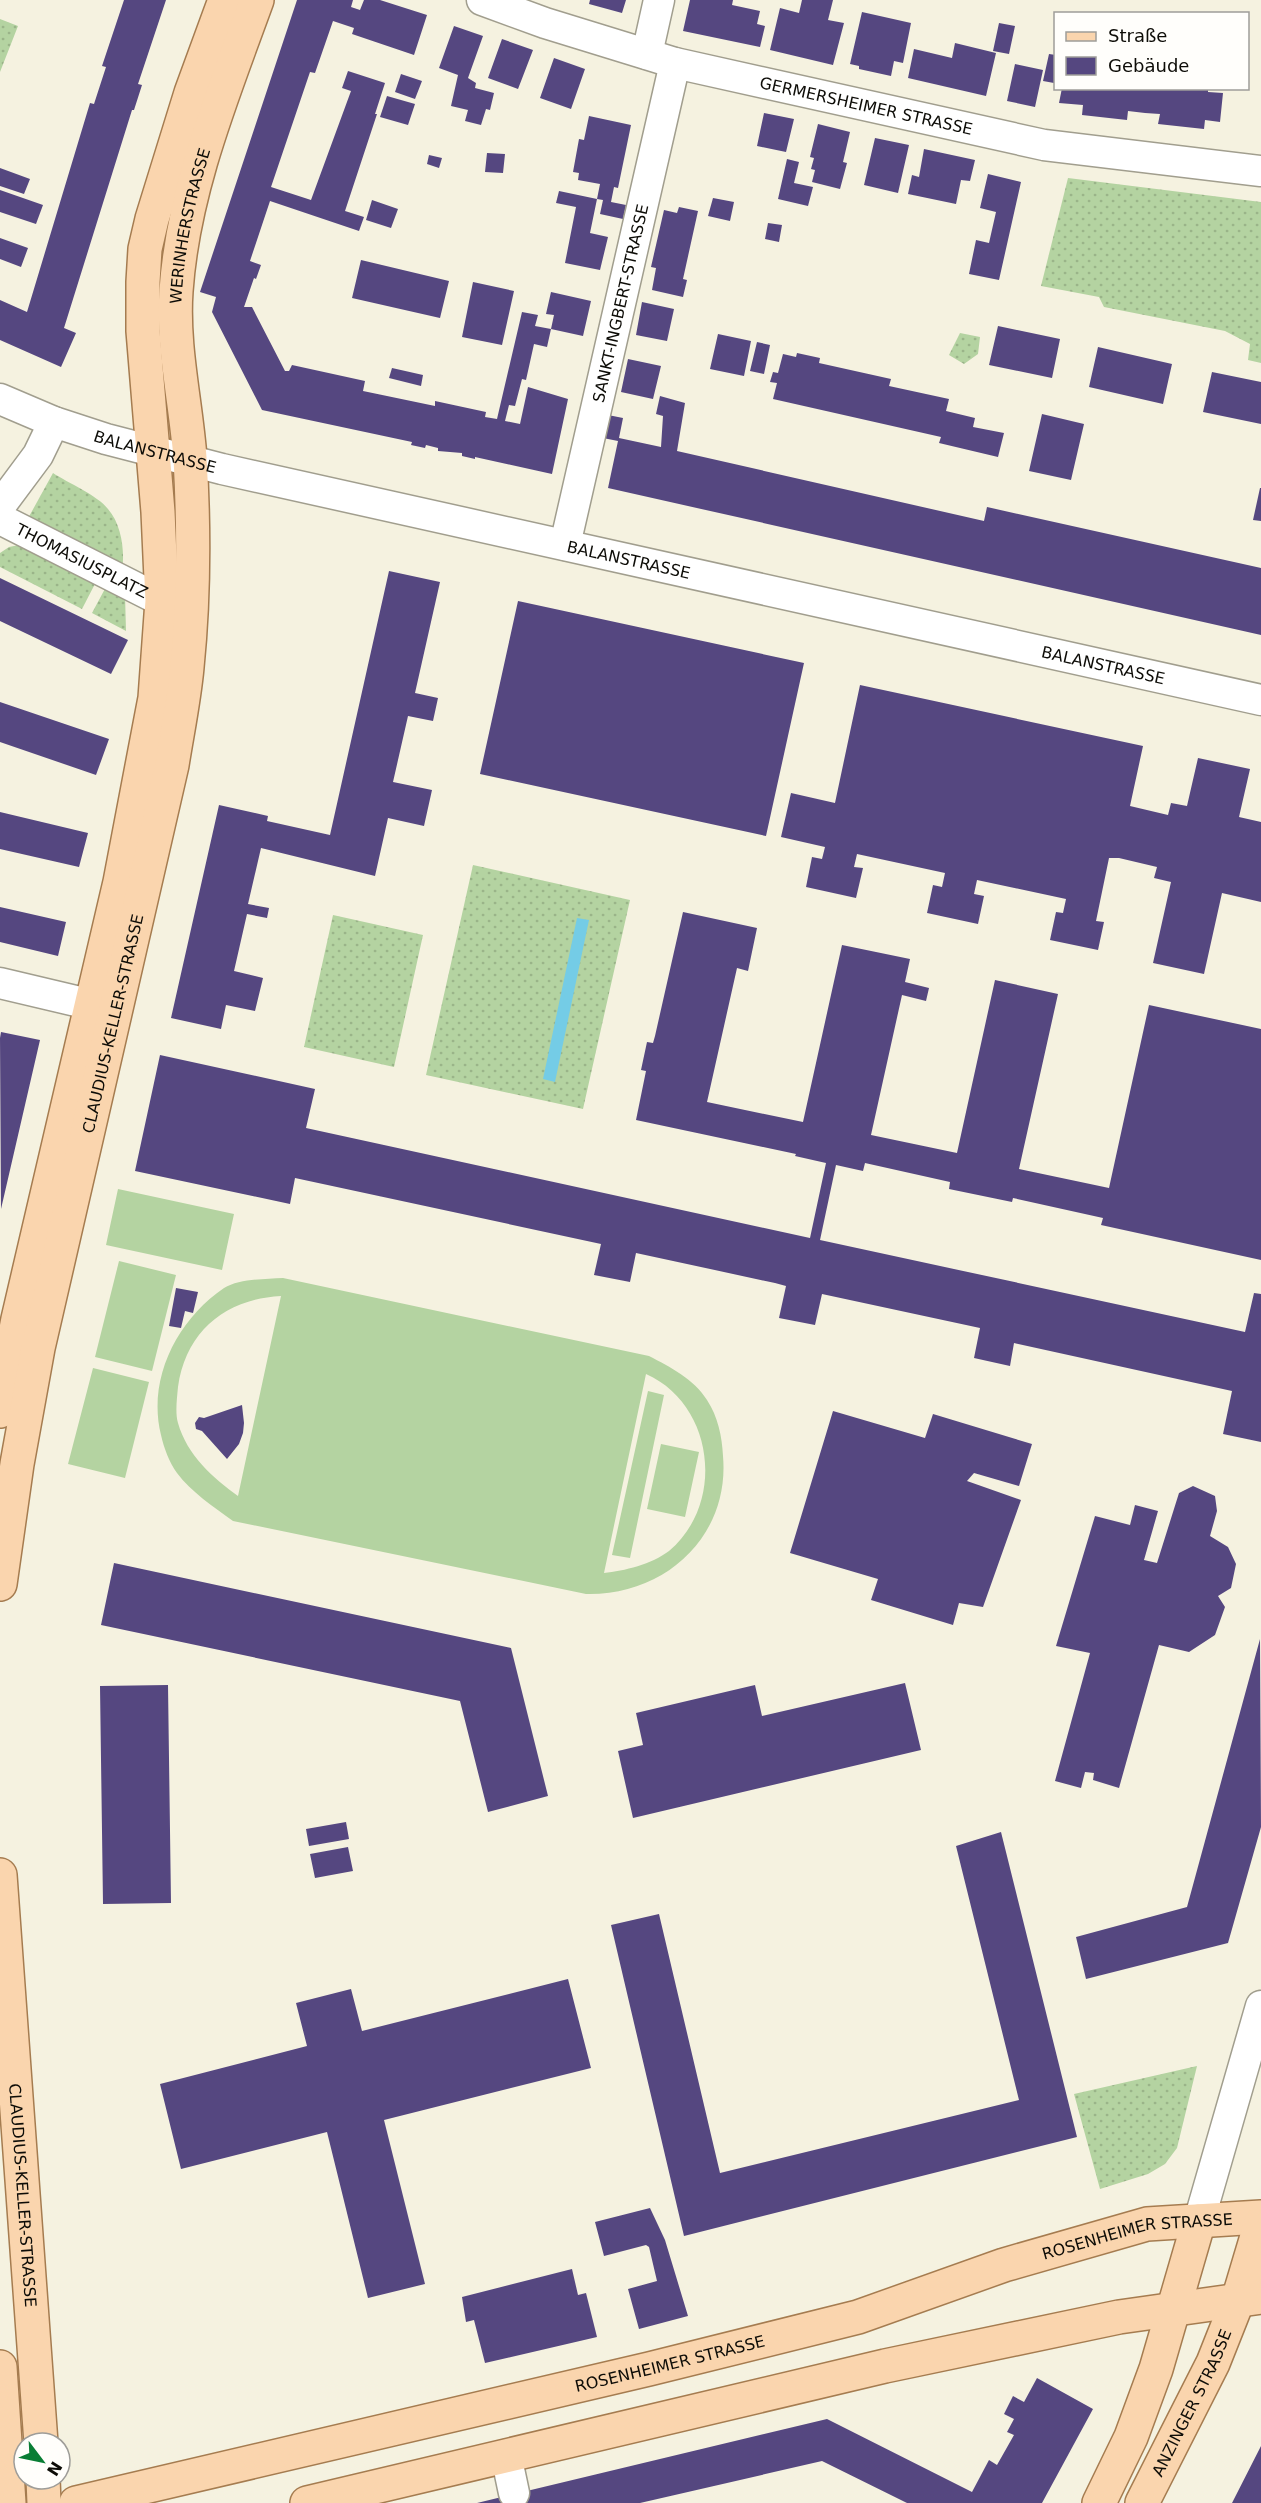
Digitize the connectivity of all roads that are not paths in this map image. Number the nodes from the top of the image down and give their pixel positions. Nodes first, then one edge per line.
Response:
1 (225, 0) edge
2 (257, 0) edge
3 (482, 0) edge
4 (659, 0) edge
5 (646, 54) junction
6 (675, 63) junction
7 (1261, 171) edge
8 (0, 399) edge
9 (54, 422) junction
10 (153, 451) junction
11 (190, 461) junction
12 (0, 506) edge
13 (0, 519) edge
14 (565, 545) junction
15 (162, 601) junction
16 (1261, 700) edge
17 (0, 983) edge
18 (103, 1008) junction
19 (0, 1411) edge
20 (0, 1584) edge
21 (0, 1875) edge
22 (1261, 2006) edge
23 (1261, 2217) edge
24 (1199, 2221) junction
25 (1261, 2223) edge
26 (1249, 2298) edge
27 (1173, 2310) junction
28 (0, 2367) edge
29 (40, 2431) edge
30 (506, 2455) junction
31 (514, 2493) dead end
32 (9, 2503) edge
33 (76, 2503) edge
34 (307, 2503) edge
35 (1099, 2503) edge
36 (1143, 2503) edge

1 - 10 main road, WERINHERSTRASSE
2 - 11 main road, WERINHERSTRASSE
3 - 5 street, GERMERSHEIMER STRASSE
4 - 5 street
5 - 6 street, GERMERSHEIMER STRASSE
6 - 7 street, GERMERSHEIMER STRASSE
6 - 14 street, SANKT-INGBERT-STRASSE
8 - 9 street, BALANSTRASSE
9 - 10 street, BALANSTRASSE
9 - 12 street
10 - 11 street, BALANSTRASSE
10 - 15 main road, CLAUDIUS-KELLER-STRASSE
11 - 14 street, BALANSTRASSE
11 - 18 main road, CLAUDIUS-KELLER-STRASSE
13 - 15 street, THOMASIUSPLATZ
14 - 16 street, BALANSTRASSE
15 - 18 main road, CLAUDIUS-KELLER-STRASSE
17 - 18 street
18 - 19 main road, CLAUDIUS-KELLER-STRASSE
18 - 20 main road, CLAUDIUS-KELLER-STRASSE
21 - 29 main road, CLAUDIUS-KELLER-STRASSE
22 - 24 street
23 - 24 main road, ROSENHEIMER STRASSE
24 - 27 main road
24 - 33 main road, ROSENHEIMER STRASSE
25 - 26 main road, ANZINGER STRASSE
26 - 27 main road
26 - 36 main road, ANZINGER STRASSE
27 - 30 main road
27 - 35 main road
28 - 32 main road
30 - 31 street
30 - 34 main road

